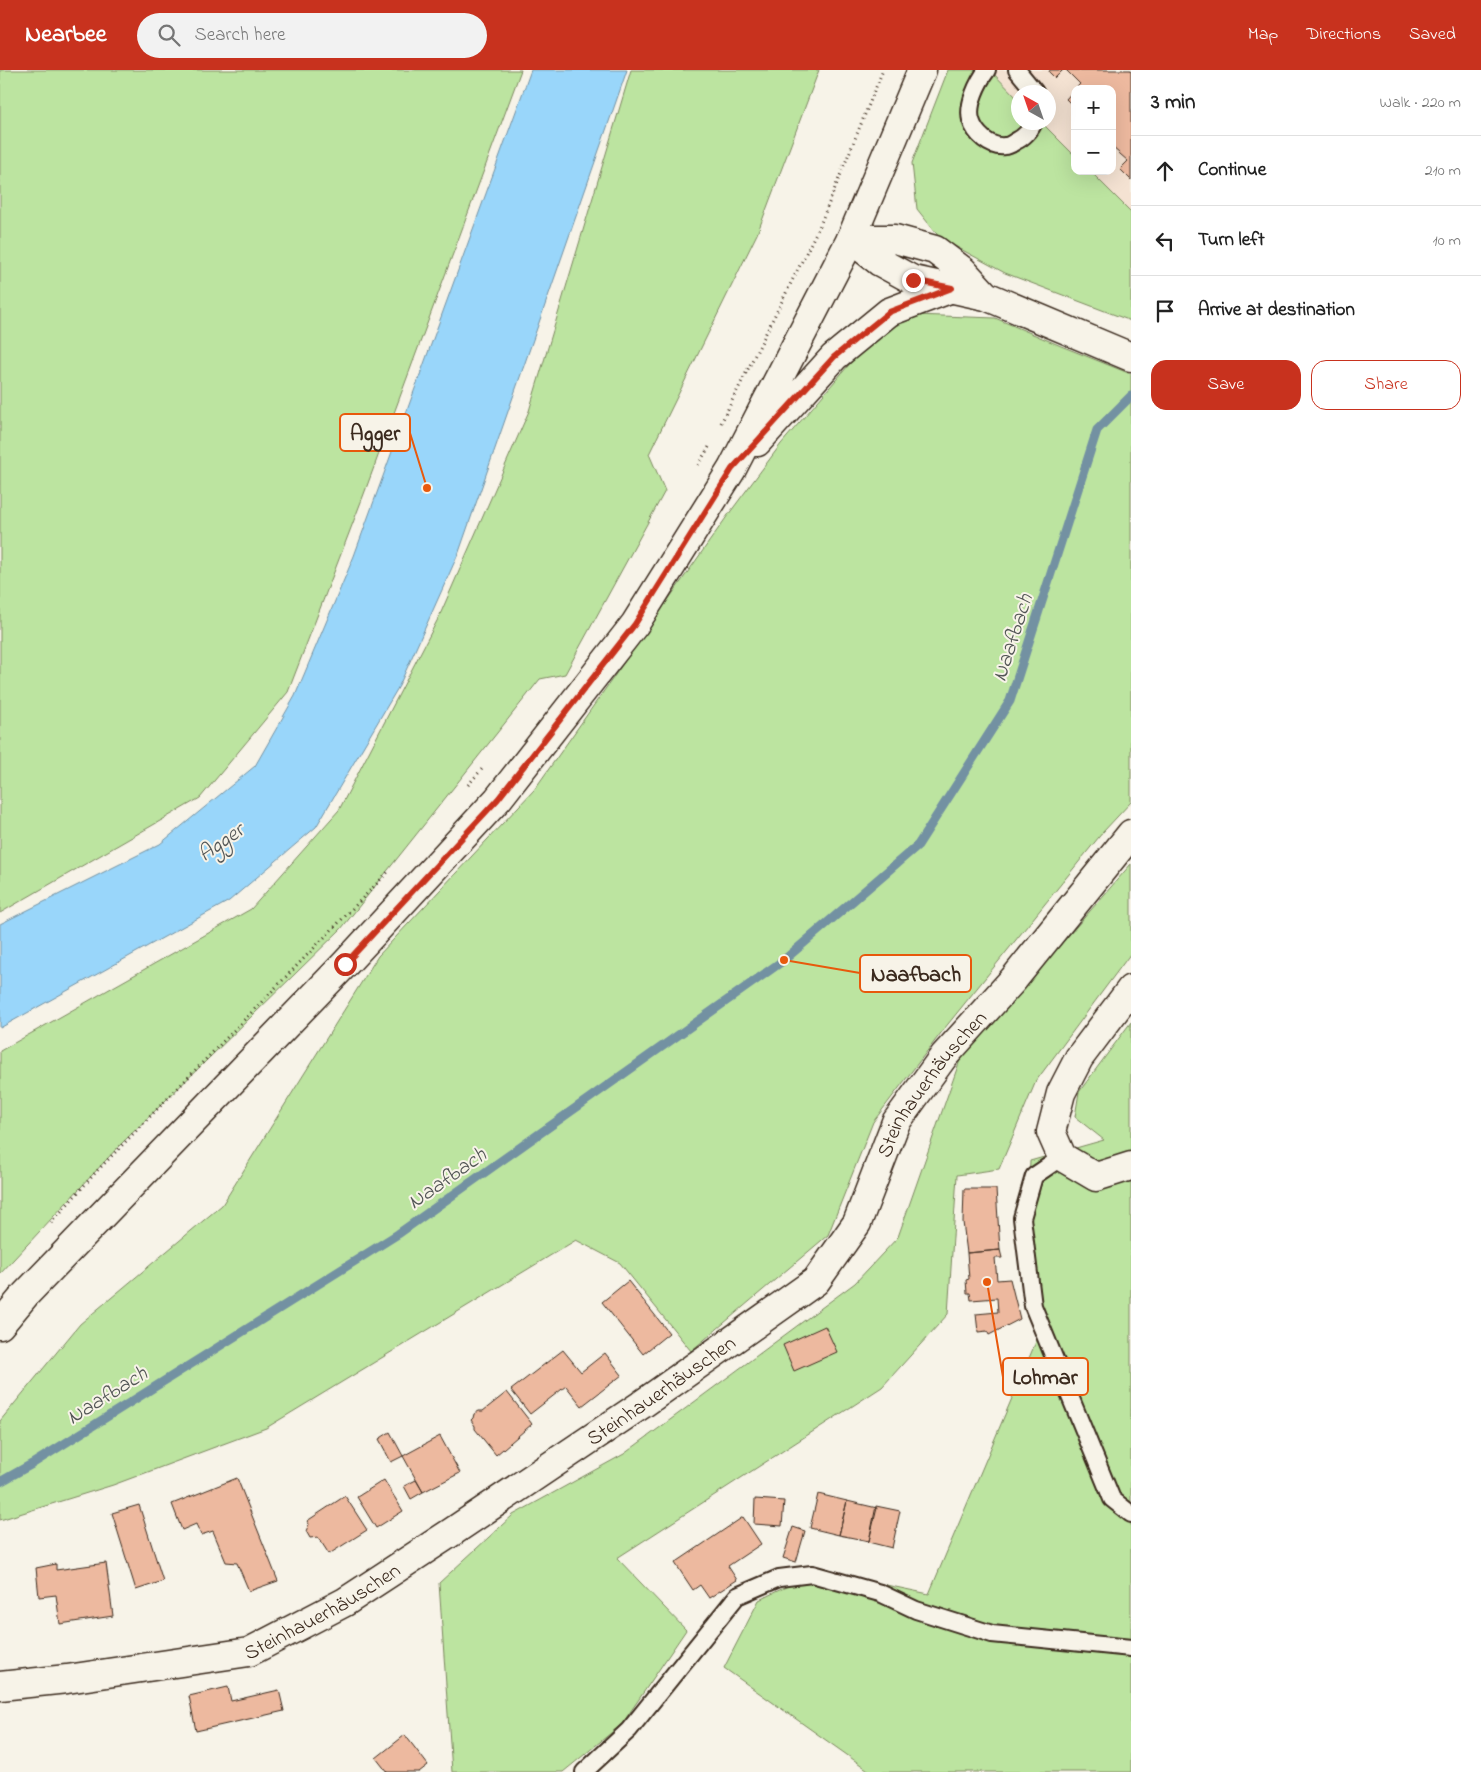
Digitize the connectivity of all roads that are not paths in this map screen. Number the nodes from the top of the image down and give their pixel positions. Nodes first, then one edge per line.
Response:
1 (922, 70) edge
2 (988, 70) edge
3 (1017, 70) edge
4 (1029, 85) edge
5 (1029, 130) edge
6 (851, 239) junction
7 (952, 288) junction
8 (986, 296) junction
9 (1121, 352) edge
10 (732, 469) junction
11 (1131, 834) edge
12 (1131, 990) edge
13 (1062, 1157) junction
14 (1131, 1166) edge
15 (0, 1325) edge
16 (1131, 1514) edge
17 (1131, 1648) edge
18 (0, 1686) edge
19 (584, 1772) edge

1 - 6 street
2 - 5 lane
3 - 4 lane
6 - 7 street
6 - 8 street
6 - 10 street
7 - 8 street
7 - 10 street
8 - 9 street
10 - 15 street
11 - 18 street, Steinhauerhäuschen
12 - 13 street
13 - 14 street
13 - 16 lane
17 - 19 lane

